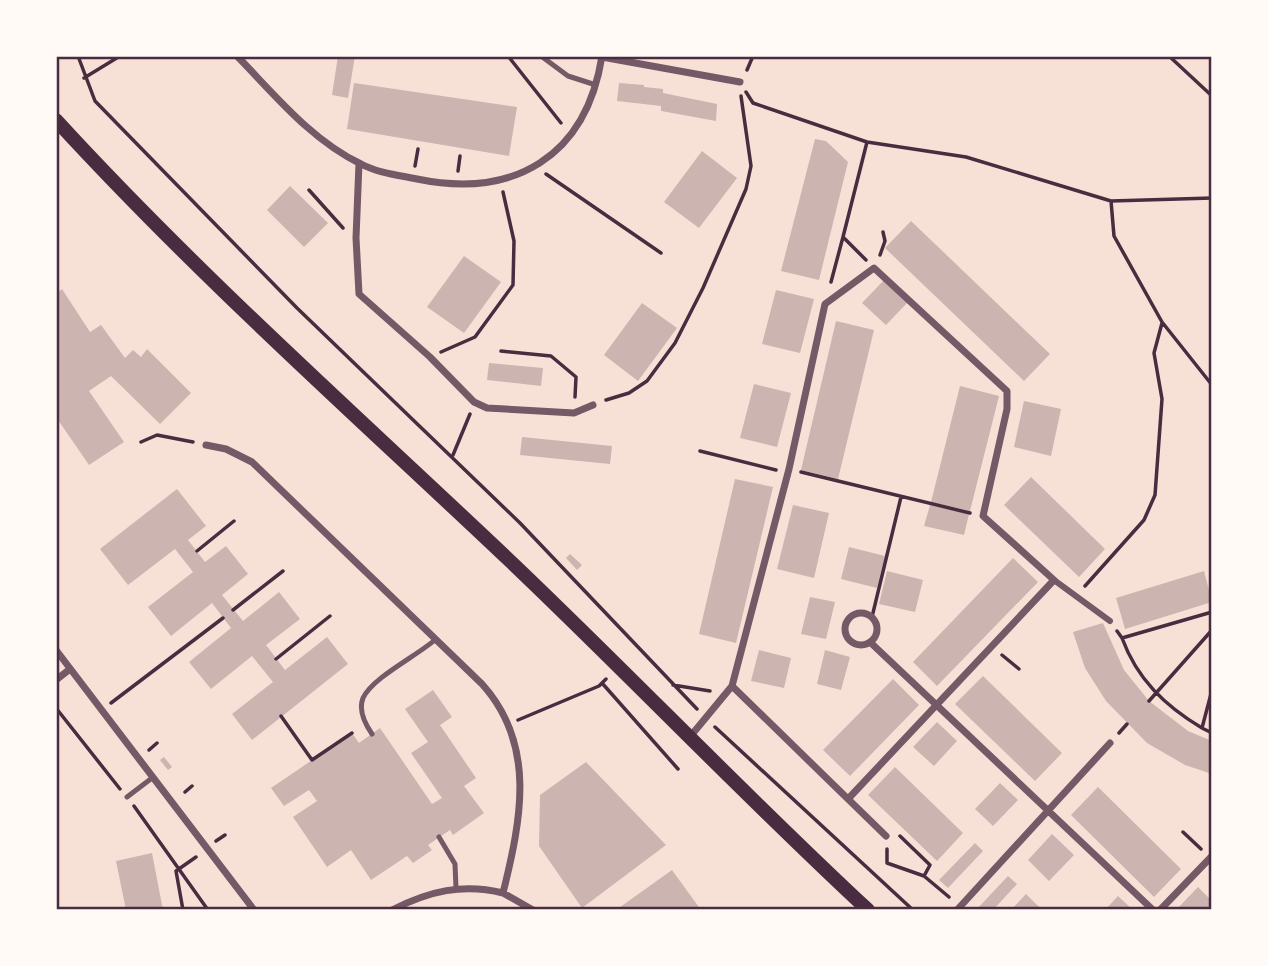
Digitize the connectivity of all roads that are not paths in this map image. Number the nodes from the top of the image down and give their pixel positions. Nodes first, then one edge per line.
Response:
1 (237, 56) edge
2 (541, 56) edge
3 (602, 57) edge
4 (740, 82) road end
5 (597, 85) junction
6 (56, 120) edge
7 (359, 163) junction
8 (593, 404) road end
9 (206, 445) road end
10 (1054, 580) junction
11 (1110, 621) road end
12 (436, 639) junction
13 (871, 643) junction
14 (56, 650) edge
15 (70, 669) junction
16 (56, 680) edge
17 (732, 686) junction
18 (935, 705) junction
19 (372, 734) dead end
20 (689, 738) junction
21 (1110, 743) dead end
22 (152, 778) junction
23 (127, 797) road end
24 (848, 799) junction
25 (1049, 809) junction
26 (886, 836) road end
27 (439, 837) dead end
28 (1211, 857) edge
29 (456, 888) junction
30 (503, 893) junction
31 (959, 908) edge
32 (254, 910) edge
33 (393, 910) edge
34 (533, 910) edge
35 (868, 910) edge
36 (1153, 910) edge
37 (1160, 910) edge

1 - 7 street
2 - 5 lane
3 - 4 street
3 - 5 street
5 - 7 street
6 - 20 main road
7 - 8 street
9 - 12 street
10 - 11 street
10 - 17 street
10 - 18 street
12 - 19 lane
12 - 30 street
13 - 13 street
13 - 18 street
14 - 15 street
15 - 16 street
15 - 22 street
17 - 20 street
17 - 24 street
18 - 24 street
18 - 25 street
20 - 35 main road
21 - 25 street
22 - 23 lane
22 - 32 street
24 - 26 street
25 - 31 street
25 - 36 street
27 - 29 lane
28 - 37 street
29 - 30 street
29 - 33 street
30 - 34 street

